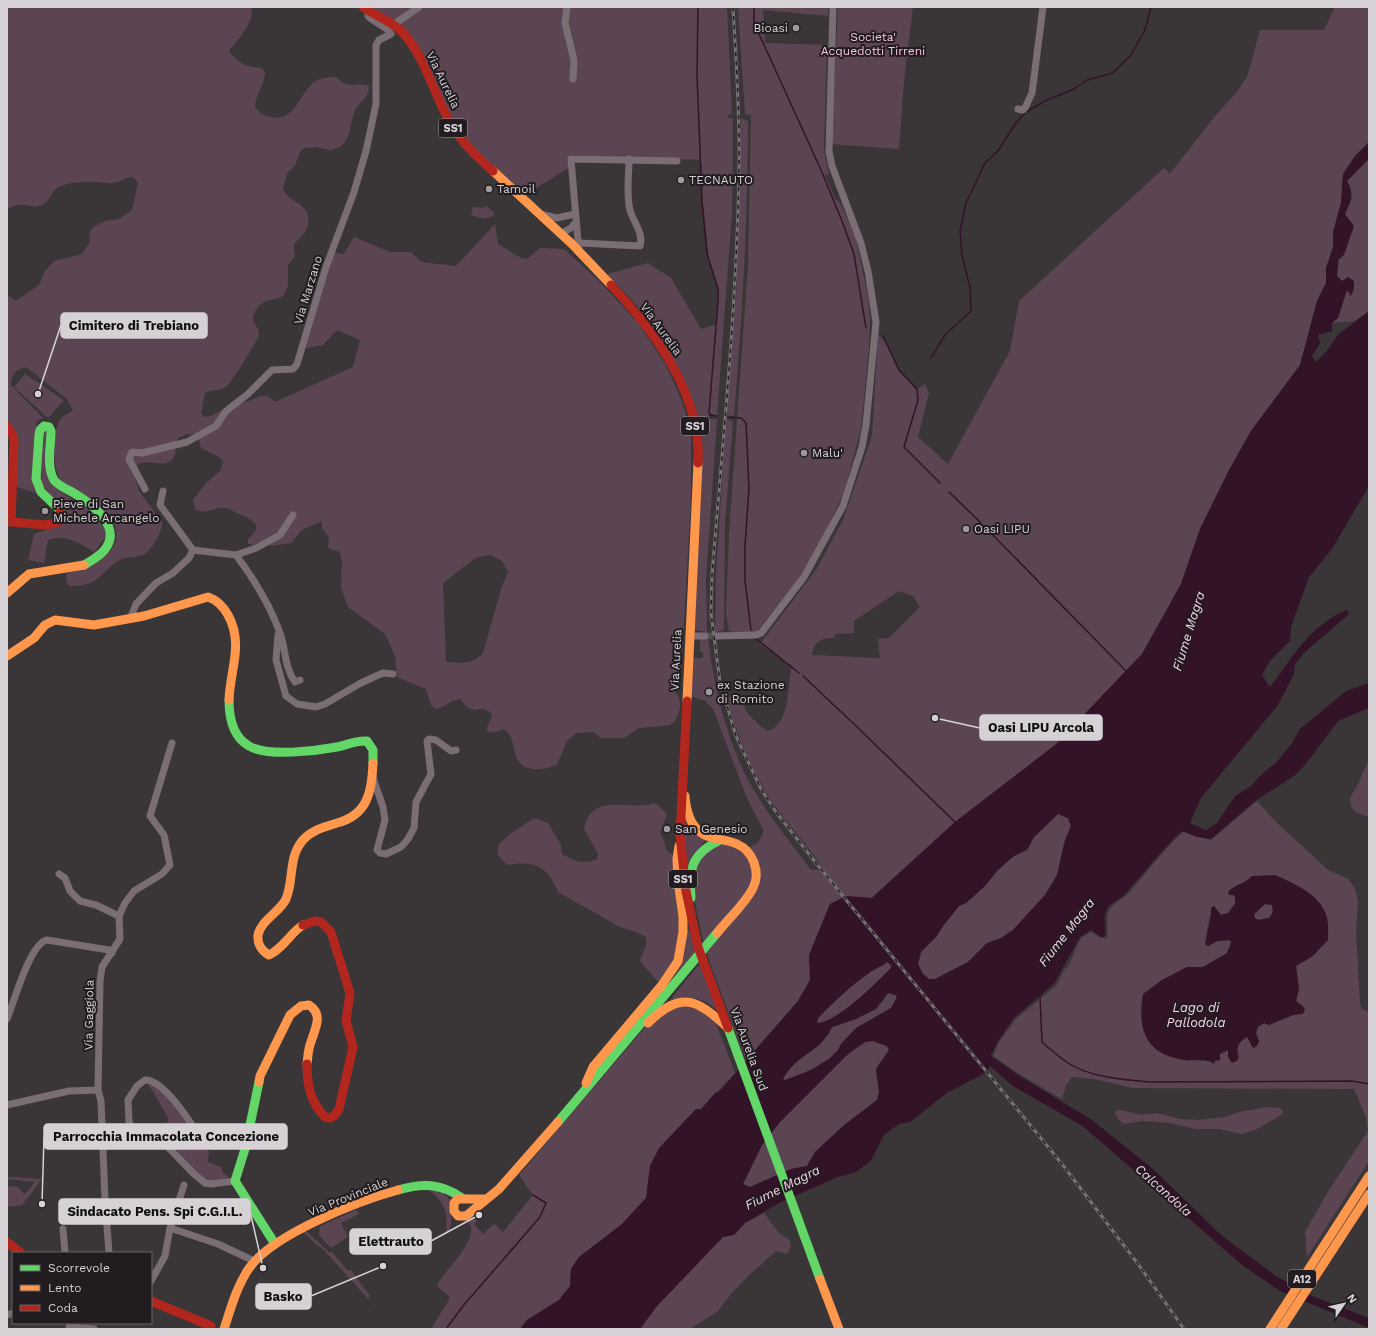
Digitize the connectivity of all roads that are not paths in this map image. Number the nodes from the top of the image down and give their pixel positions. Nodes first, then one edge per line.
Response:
1 (419, 7) edge
2 (567, 7) edge
3 (833, 7) edge
4 (1043, 7) edge
5 (365, 9) edge
6 (393, 25) junction
7 (573, 79) dead end
8 (1018, 109) dead end
9 (629, 159) junction
10 (677, 161) dead end
11 (538, 214) junction
12 (575, 214) junction
13 (576, 222) junction
14 (560, 234) junction
15 (580, 243) junction
16 (579, 254) junction
17 (7, 426) edge
18 (145, 489) dead end
19 (163, 491) dead end
20 (293, 515) dead end
21 (192, 550) junction
22 (236, 555) junction
23 (7, 593) edge
24 (130, 619) junction
25 (278, 629) junction
26 (690, 636) junction
27 (705, 636) tunnel mouth
28 (717, 636) tunnel mouth
29 (7, 656) edge
30 (393, 674) dead end
31 (300, 680) dead end
32 (172, 743) dead end
33 (456, 750) dead end
34 (683, 772) junction
35 (373, 778) junction
36 (680, 835) junction
37 (721, 840) junction
38 (59, 874) dead end
39 (119, 916) junction
40 (691, 922) junction
41 (112, 953) junction
42 (7, 1019) edge
43 (728, 1028) junction
44 (628, 1043) junction
45 (98, 1090) junction
46 (581, 1092) junction
47 (7, 1105) edge
48 (202, 1140) dead end
49 (1369, 1176) edge
50 (235, 1181) junction
51 (184, 1185) dead end
52 (434, 1185) junction
53 (1369, 1194) edge
54 (464, 1198) junction
55 (486, 1199) junction
56 (454, 1203) junction
57 (470, 1212) junction
58 (170, 1228) junction
59 (63, 1229) dead end
60 (7, 1242) edge
61 (275, 1244) junction
62 (20, 1252) edge
63 (65, 1252) edge
64 (109, 1252) edge
65 (254, 1261) junction
66 (152, 1279) edge
67 (152, 1301) edge
68 (68, 1326) edge
69 (214, 1328) edge
70 (94, 1329) edge
71 (839, 1329) edge
72 (1270, 1329) edge
73 (1281, 1329) edge

1 - 6 street
2 - 7 street
3 - 28 street
4 - 8 street
5 - 6 main road, Via Aurelia / SS1
5 - 18 street, Via Marzano
6 - 11 main road, Via Aurelia / SS1
9 - 10 street
9 - 12 street
9 - 15 street
11 - 12 street
11 - 14 main road, Via Aurelia / SS1
12 - 13 street
12 - 14 street
13 - 14 street
13 - 15 street
14 - 16 main road, Via Aurelia / SS1
15 - 16 street
16 - 26 main road, Via Aurelia / SS1
17 - 23 main road
19 - 21 street
20 - 22 street
21 - 22 street
21 - 24 street
22 - 25 street
24 - 29 main road
24 - 35 main road
25 - 30 street
25 - 31 street
26 - 27 street
26 - 34 main road, Via Aurelia / SS1
32 - 39 street
33 - 35 street
34 - 36 main road, Via Aurelia Sud / SS1
34 - 37 main road
35 - 50 main road
36 - 40 main road, Via Aurelia Sud / SS1
36 - 46 main road
37 - 40 main road
37 - 44 main road
38 - 39 street
39 - 41 street, Via Gaggiola
40 - 43 main road, Via Aurelia Sud / SS1, bridge
41 - 42 street
41 - 45 street, Via Gaggiola
43 - 44 main road
43 - 71 main road, Via Aurelia Sud / SS1
44 - 46 main road
45 - 47 street
45 - 64 street, Via Gaggiola
46 - 55 main road
48 - 50 street
49 - 72 main road, A12
50 - 61 main road
51 - 58 street
52 - 54 main road
52 - 56 main road
52 - 61 main road, Via Provinciale
53 - 73 main road, A12
54 - 55 main road
54 - 56 main road
54 - 57 main road
55 - 57 main road
56 - 57 main road
58 - 65 street
58 - 66 street
59 - 63 street
60 - 62 main road
61 - 65 main road, Via Provinciale
65 - 69 main road, Via Provinciale
67 - 69 main road
68 - 70 street

